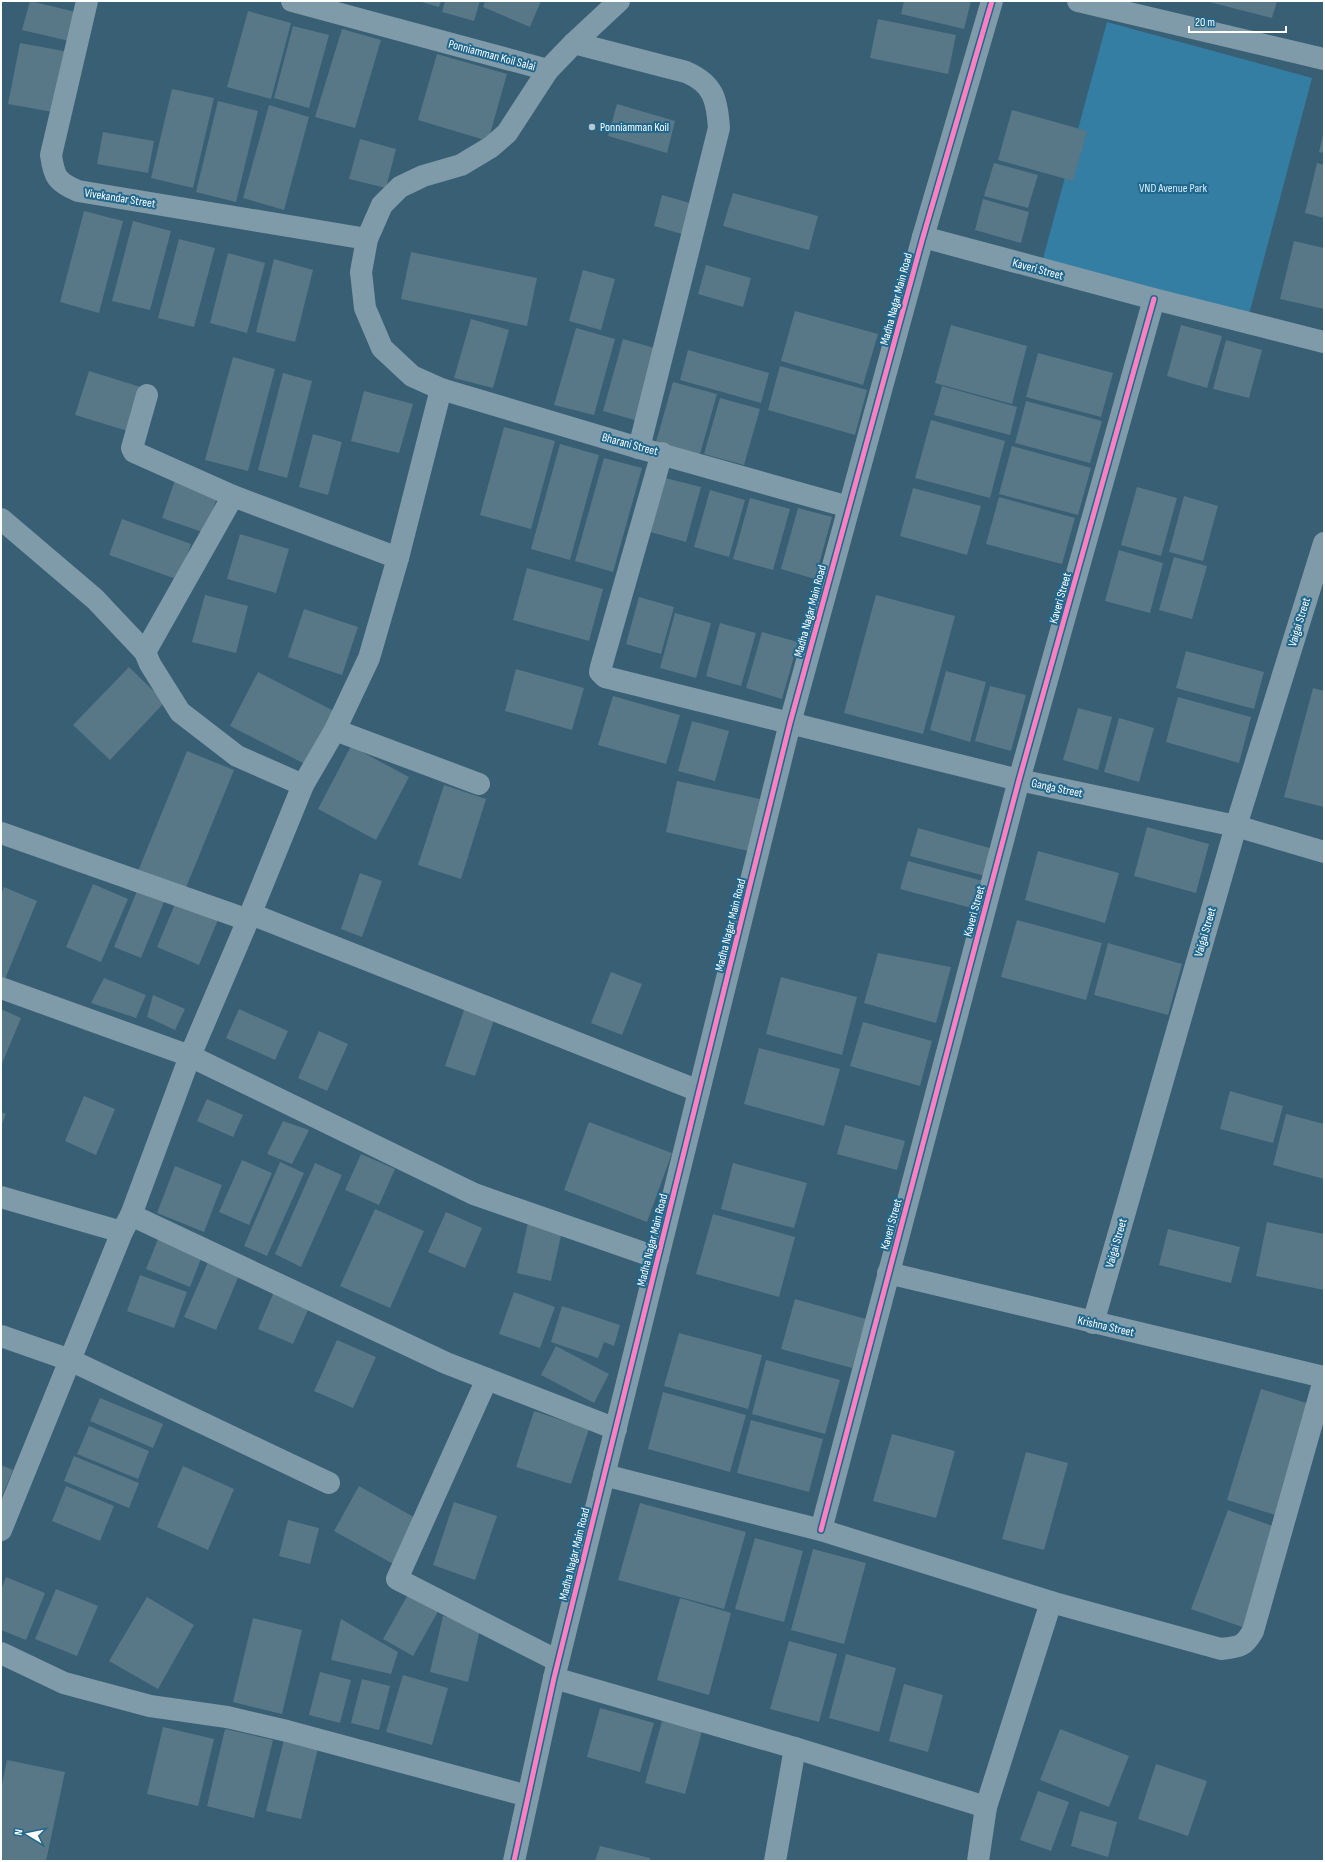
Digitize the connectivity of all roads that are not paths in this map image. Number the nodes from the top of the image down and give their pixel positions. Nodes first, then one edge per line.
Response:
1 (87, 1) edge
2 (292, 1) edge
3 (619, 1) edge
4 (992, 1) edge
5 (1078, 1) edge
6 (332, 6) edge
7 (574, 43) junction
8 (1324, 59) edge
9 (548, 70) junction
10 (923, 237) junction
11 (367, 239) junction
12 (1154, 299) junction
13 (1324, 342) edge
14 (412, 376) joint
15 (441, 389) junction
16 (147, 395) dead end
17 (640, 448) junction
18 (662, 453) junction
19 (233, 496) junction
20 (849, 507) junction
21 (1, 519) edge
22 (1324, 543) edge
23 (398, 558) junction
24 (144, 652) junction
25 (790, 723) junction
26 (335, 730) junction
27 (1019, 780) junction
28 (479, 784) dead end
29 (303, 785) junction
30 (1236, 826) junction
31 (1, 833) edge
32 (1324, 852) edge
33 (250, 917) junction
34 (1, 988) edge
35 (190, 1056) junction
36 (699, 1091) junction
37 (1, 1197) edge
38 (126, 1223) junction
39 (658, 1258) junction
40 (888, 1273) junction
41 (1093, 1323) junction
42 (1, 1336) edge
43 (70, 1360) junction
44 (1324, 1378) edge
45 (487, 1379) junction
46 (616, 1429) junction
47 (604, 1475) junction
48 (329, 1483) dead end
49 (1, 1528) edge
50 (822, 1530) junction
51 (1051, 1602) junction
52 (1, 1653) edge
53 (556, 1670) junction
54 (795, 1748) junction
55 (528, 1796) junction
56 (986, 1808) junction
57 (514, 1861) edge
58 (775, 1861) edge
59 (978, 1861) edge

1 - 11 street, Vivekandar Street
2 - 6 street, Ponniamman Koil Salai
3 - 7 street
4 - 10 street, Madha Nagar Main Road
5 - 8 street
6 - 9 street, Ponniamman Koil Salai
7 - 9 street
7 - 17 street
9 - 11 street, Ponniamman Koil Salai
10 - 12 street, Kaveri Street
10 - 20 street, Madha Nagar Main Road
11 - 14 street, Ponniamman Koil Salai
12 - 13 street, Kaveri Street
12 - 27 street, Kaveri Street
14 - 15 street, Bharani Street
15 - 17 street, Bharani Street
15 - 23 street
16 - 19 street
17 - 18 street, Bharani Street
18 - 20 street, Bharani Street
18 - 25 street, Ganga Street
19 - 23 street
19 - 24 street
20 - 25 street, Madha Nagar Main Road
21 - 24 street
22 - 30 street, Vaigai Street
23 - 26 street
24 - 29 street
25 - 27 street, Ganga Street
25 - 36 street, Madha Nagar Main Road
26 - 28 street
26 - 29 street
27 - 30 street, Ganga Street
27 - 40 street, Kaveri Street
29 - 33 street
30 - 32 street, Ganga Street
30 - 41 street, Vaigai Street
31 - 33 street
33 - 35 street
33 - 36 street
34 - 35 street
35 - 38 street
35 - 39 street
36 - 39 street, Madha Nagar Main Road
37 - 38 street
38 - 43 street
38 - 45 street
39 - 46 street, Madha Nagar Main Road
40 - 41 street, Krishna Street
40 - 50 street, Kaveri Street
41 - 44 street, Krishna Street
42 - 43 street
43 - 48 street
43 - 49 street
44 - 51 street
45 - 46 street
45 - 53 street
46 - 47 street, Madha Nagar Main Road
47 - 50 street
47 - 53 street, Madha Nagar Main Road
50 - 51 street
51 - 56 street
52 - 55 street
53 - 54 street
53 - 55 street, Madha Nagar Main Road
54 - 56 street
54 - 58 street
55 - 57 street, Madha Nagar Main Road
56 - 59 street

